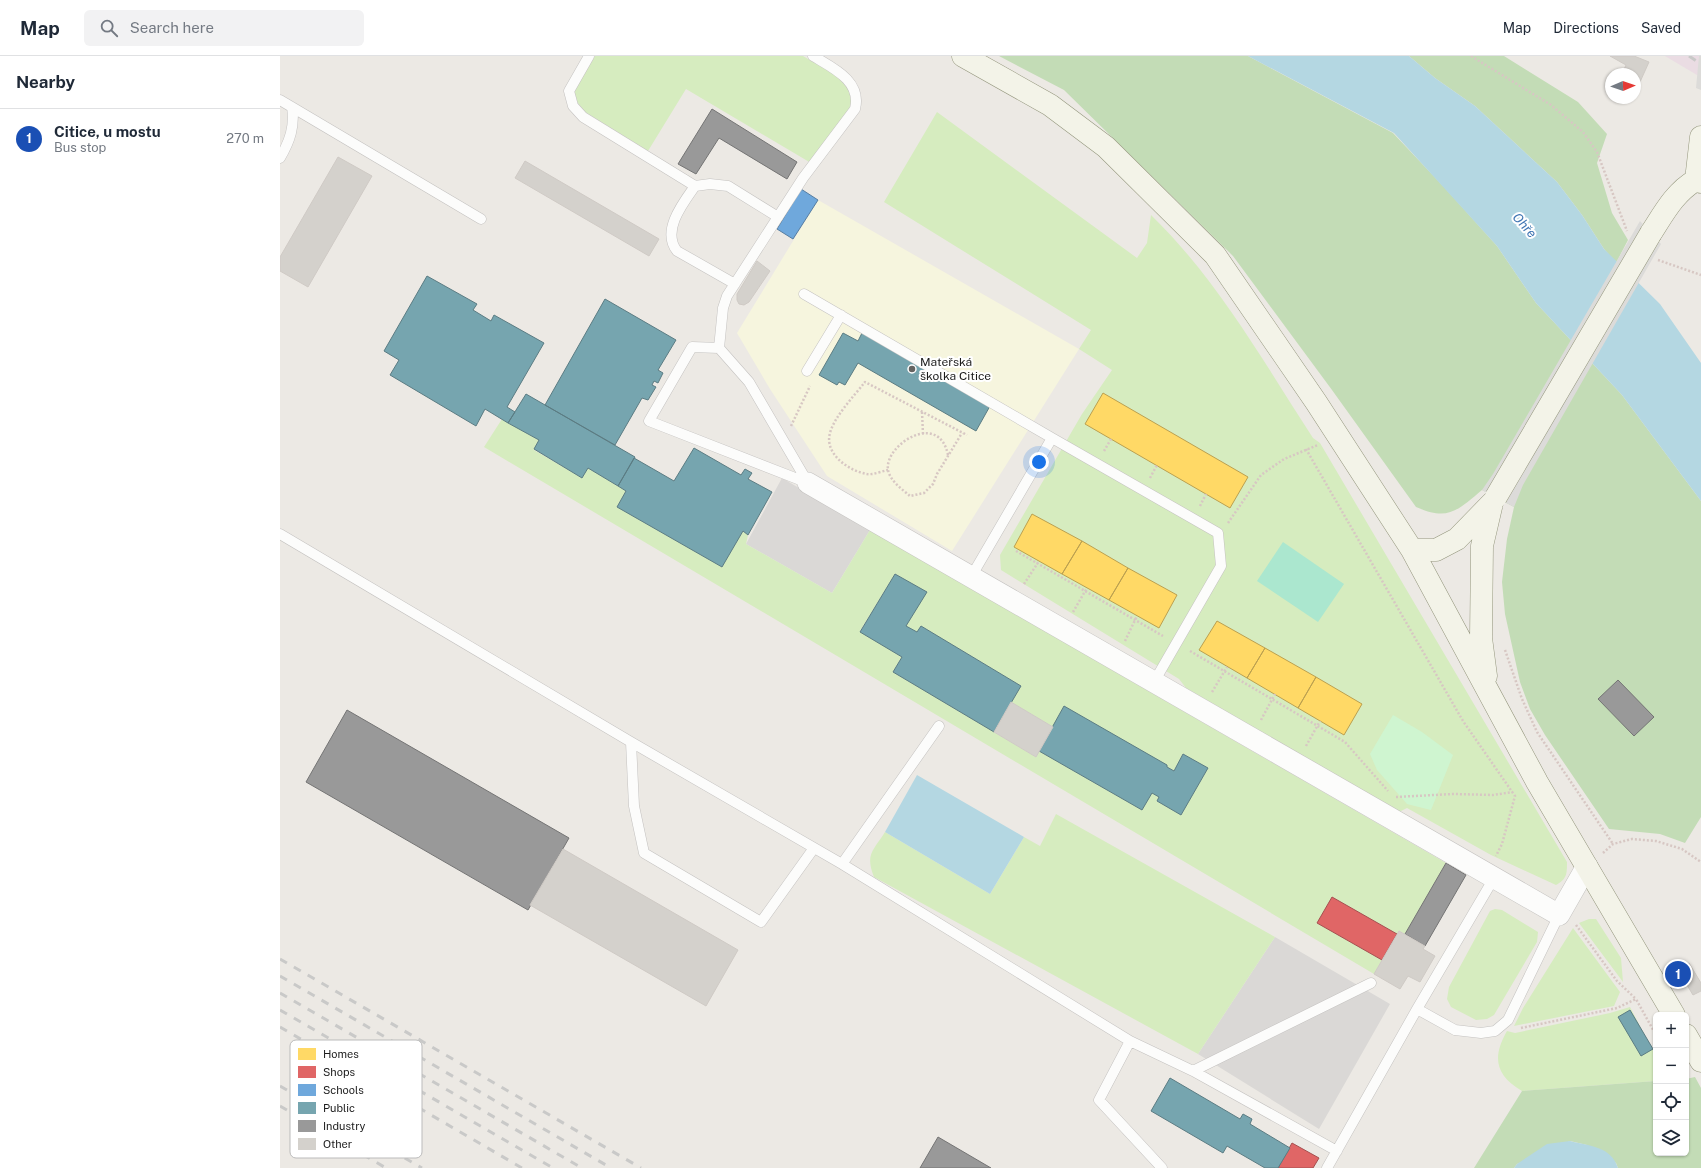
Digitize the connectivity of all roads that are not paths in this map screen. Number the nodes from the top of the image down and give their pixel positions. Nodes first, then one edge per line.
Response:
1 (589, 56) edge
2 (813, 56) edge
3 (963, 56) edge
4 (280, 100) edge
5 (292, 107) junction
6 (1701, 137) edge
7 (284, 144) edge
8 (280, 158) edge
9 (1698, 181) edge
10 (695, 186) junction
11 (778, 217) junction
12 (481, 219) dead end
13 (735, 284) junction
14 (804, 294) dead end
15 (841, 315) junction
16 (719, 348) junction
17 (809, 368) road end
18 (1052, 438) junction
19 (808, 483) junction
20 (1494, 500) junction
21 (280, 534) edge
22 (1412, 550) junction
23 (971, 577) junction
24 (1154, 682) junction
25 (1487, 687) junction
26 (939, 726) dead end
27 (631, 742) junction
28 (814, 848) junction
29 (842, 864) junction
30 (1588, 866) junction
31 (1494, 878) junction
32 (1562, 911) junction
33 (1371, 983) dead end
34 (1417, 1009) junction
35 (1672, 1012) edge
36 (1689, 1040) edge
37 (1130, 1041) junction
38 (1701, 1061) edge
39 (1193, 1071) junction
40 (1337, 1151) junction
41 (1162, 1168) edge
42 (1327, 1168) edge

1 - 10 lane
2 - 11 lane
3 - 22 street
4 - 5 lane
5 - 7 lane
5 - 12 lane
6 - 9 street
7 - 8 lane
9 - 20 street, bridge
10 - 11 lane
10 - 13 lane
11 - 13 lane
13 - 16 lane
14 - 15 lane
15 - 17 lane
15 - 18 lane
16 - 19 lane
16 - 19 lane
18 - 23 lane
18 - 24 lane
19 - 23 street
20 - 22 street
20 - 25 street
21 - 27 lane
22 - 25 street
23 - 24 street
24 - 31 street
25 - 30 street
26 - 29 lane
27 - 28 lane
27 - 28 lane
28 - 29 lane
29 - 37 lane
30 - 32 street
30 - 35 street
31 - 32 street
31 - 34 lane
32 - 34 lane
33 - 39 lane
34 - 40 lane
36 - 38 street
37 - 39 lane
37 - 41 lane
39 - 40 lane
40 - 42 lane

